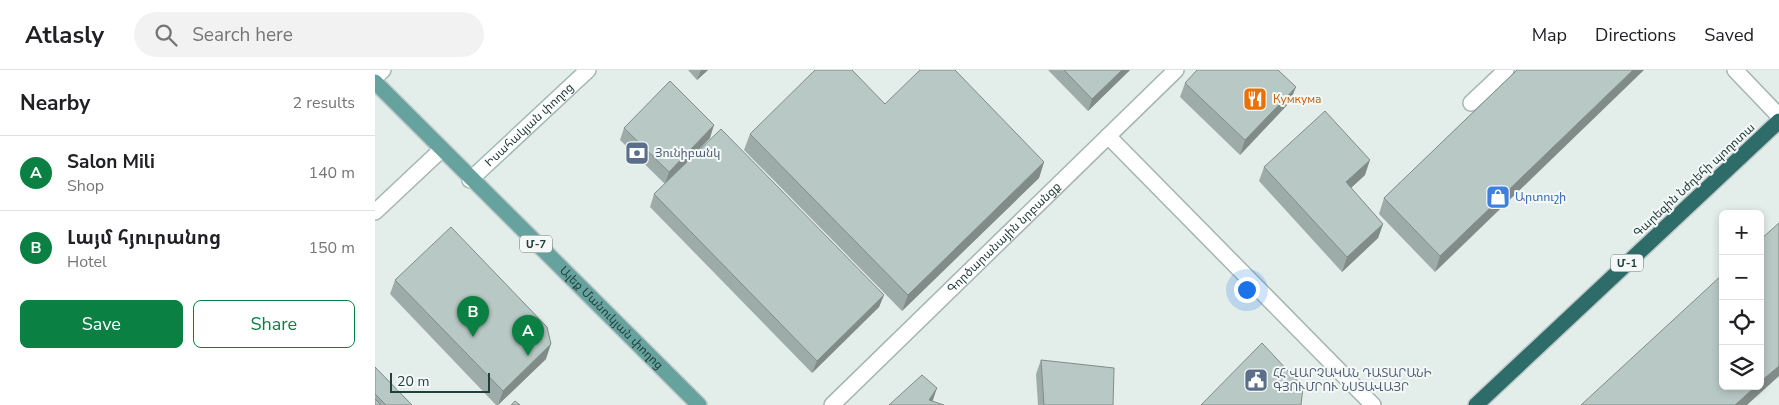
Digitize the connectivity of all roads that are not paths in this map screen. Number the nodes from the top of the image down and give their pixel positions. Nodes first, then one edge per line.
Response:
1 (383, 70) edge
2 (588, 70) edge
3 (1176, 70) edge
4 (1506, 70) edge
5 (1735, 70) edge
6 (375, 77) edge
7 (375, 82) edge
8 (1471, 103) dead end
9 (1779, 116) edge
10 (1779, 121) edge
11 (1108, 136) junction
12 (441, 150) junction
13 (470, 180) junction
14 (375, 212) edge
15 (699, 405) edge
16 (832, 405) edge
17 (1373, 405) edge
18 (1475, 405) edge

1 - 6 street
2 - 13 street, Իսահակյան փողոց
3 - 11 street, Գործարանային նրբանցք
4 - 8 street
5 - 9 street
7 - 12 main road, Ալեք Մանուկյան փողոց / Մ-7
10 - 18 highway, Գարեգին Նժդեհի պողոտա / Մ-1
11 - 16 street, Գործարանային նրբանցք
11 - 17 street
12 - 13 main road, Ալեք Մանուկյան փողոց / Մ-7
12 - 14 street
13 - 15 main road, Ալեք Մանուկյան փողոց / Մ-7

